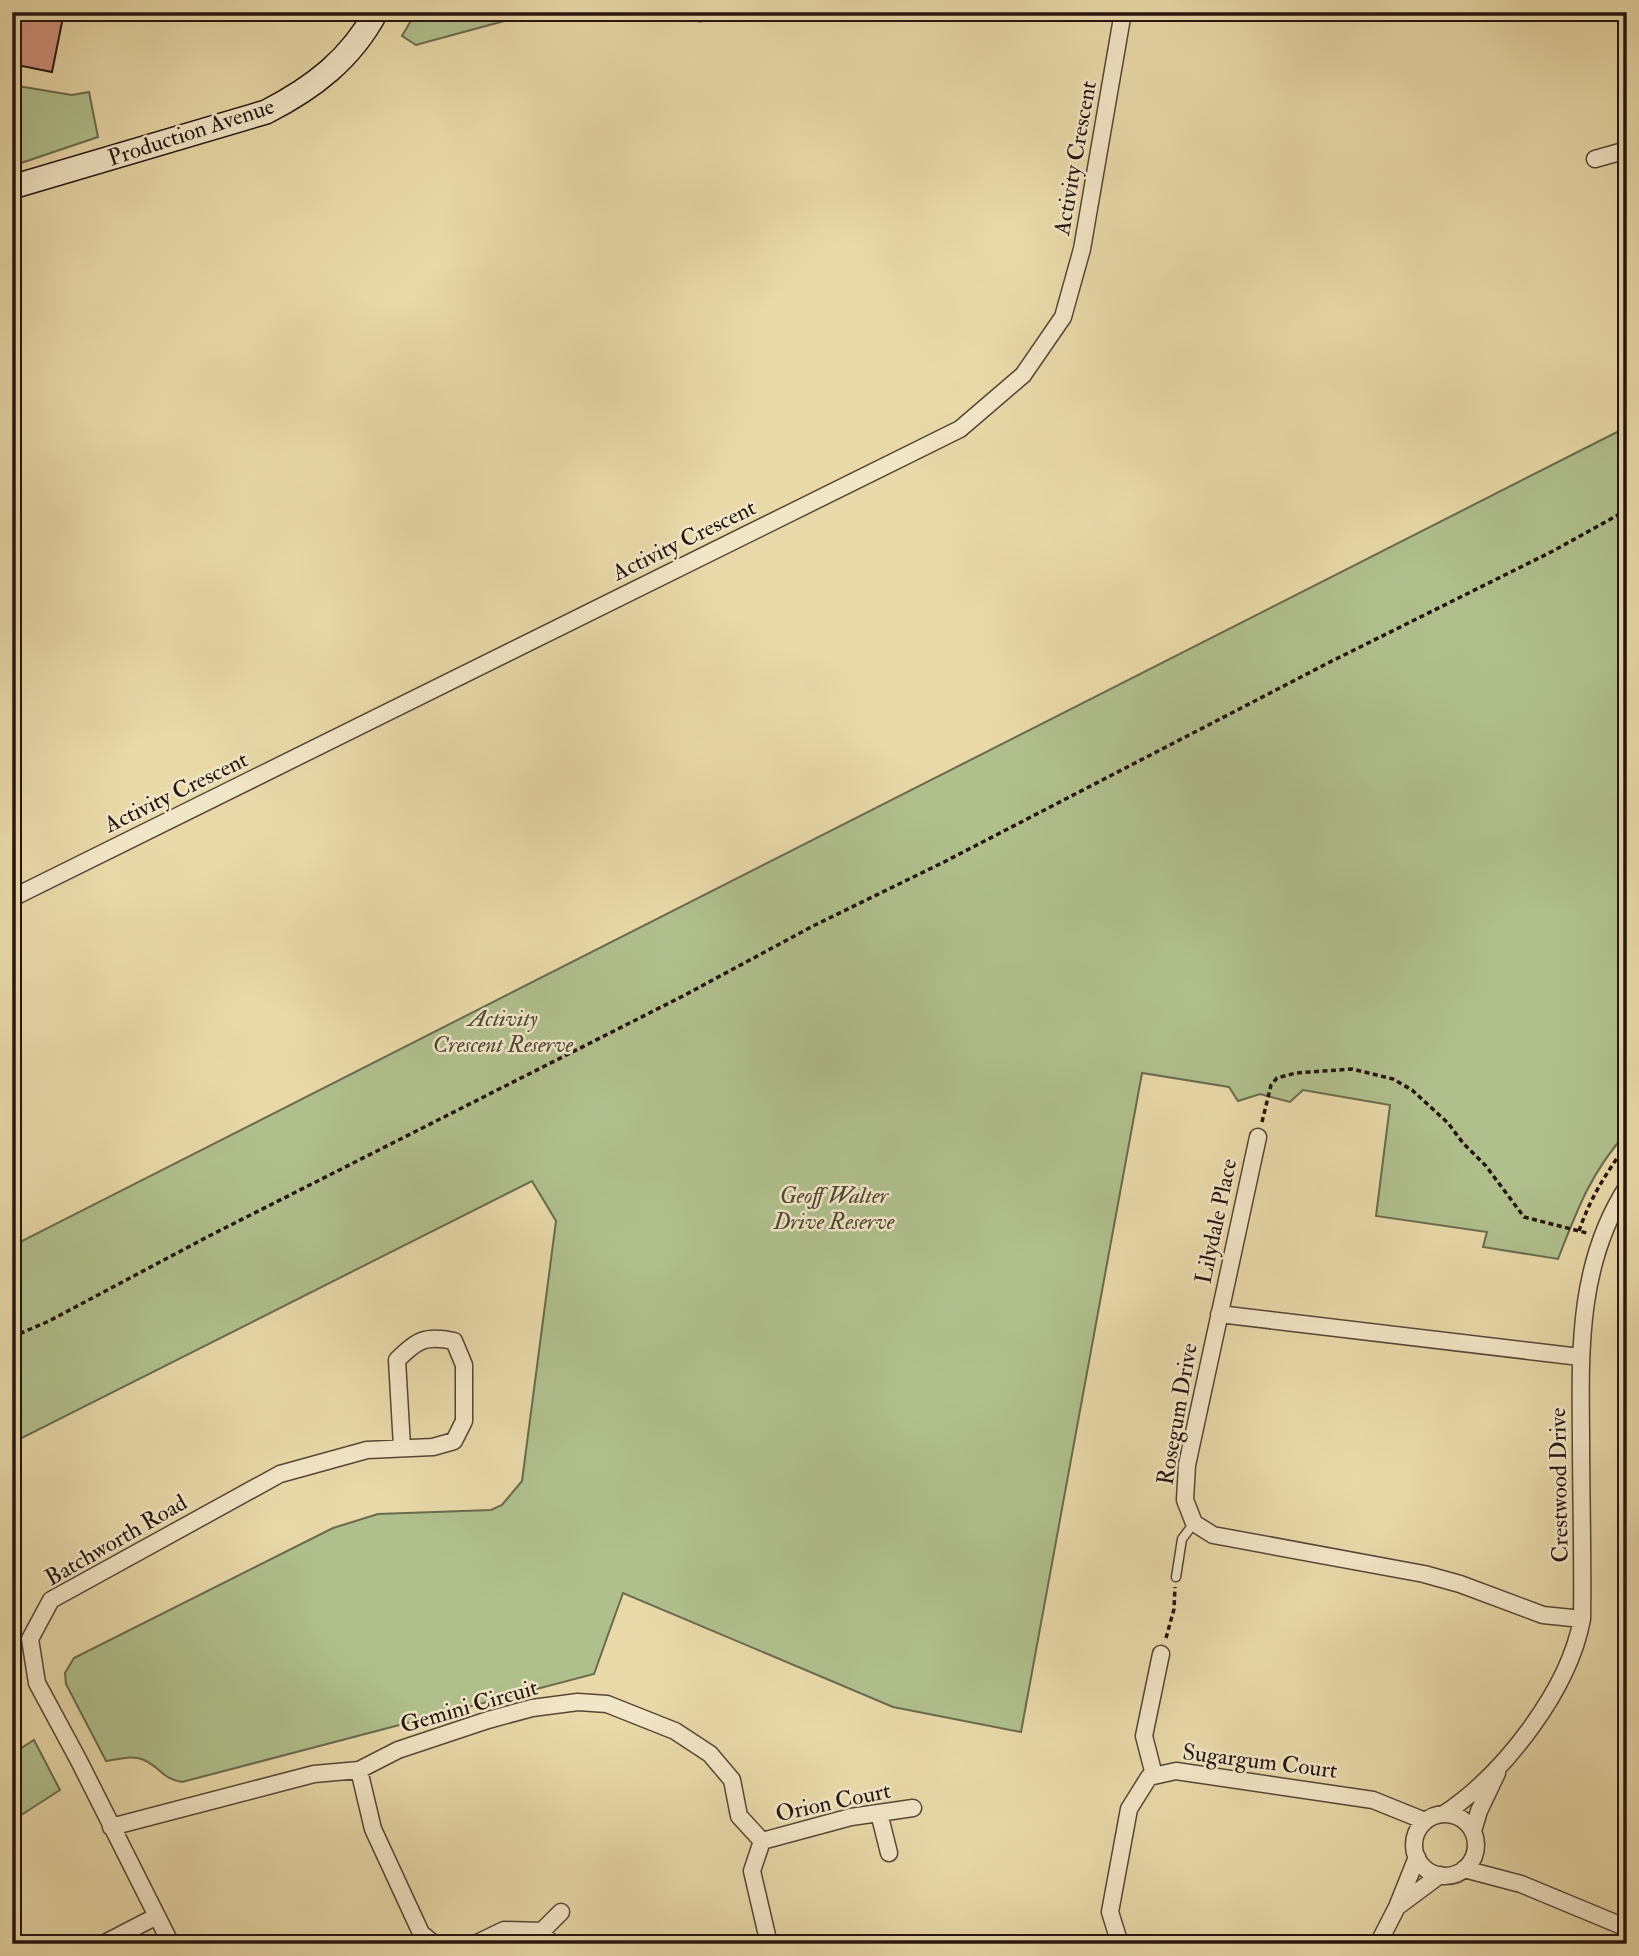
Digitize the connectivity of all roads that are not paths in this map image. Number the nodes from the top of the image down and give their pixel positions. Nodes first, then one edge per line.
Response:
1 (376, 12) edge
2 (1123, 12) edge
3 (1627, 150) edge
4 (1595, 159) dead end
5 (12, 187) edge
6 (1627, 358) edge
7 (1624, 387) dead end
8 (12, 898) edge
9 (1258, 1137) road end
10 (1627, 1187) edge
11 (1219, 1314) junction
12 (1580, 1357) junction
13 (402, 1447) junction
14 (1194, 1524) junction
15 (1176, 1577) road end
16 (1582, 1619) junction
17 (1161, 1654) road end
18 (1499, 1768) junction
19 (359, 1770) junction
20 (1154, 1775) junction
21 (1373, 1800) junction
22 (913, 1808) dead end
23 (879, 1813) junction
24 (1444, 1814) junction
25 (1425, 1821) junction
26 (111, 1827) junction
27 (1473, 1831) junction
28 (1415, 1838) junction
29 (762, 1841) junction
30 (889, 1853) dead end
31 (1475, 1855) junction
32 (1417, 1857) junction
33 (1464, 1869) junction
34 (1440, 1875) junction
35 (1521, 1884) junction
36 (1397, 1907) junction
37 (561, 1912) dead end
38 (157, 1916) junction
39 (1627, 1928) edge
40 (546, 1938) edge
41 (103, 1944) edge
42 (171, 1944) edge
43 (434, 1944) edge
44 (475, 1944) edge
45 (769, 1944) edge
46 (1120, 1944) edge
47 (1378, 1944) edge

1 - 5 main road, Production Avenue
2 - 8 street, Activity Crescent
3 - 4 street
6 - 7 lane
9 - 11 street, Lilydale Place
10 - 12 street, Crestwood Drive
11 - 12 street
11 - 14 street, Rosegum Drive
12 - 16 street, Crestwood Drive
13 - 13 street, Batchworth Road
13 - 26 street, Batchworth Road
14 - 15 lane
14 - 16 street
16 - 18 street, Crestwood Drive
17 - 20 street
18 - 24 street, Crestwood Drive
18 - 27 street, Crestwood Drive
19 - 26 street, Gemini Circuit
19 - 29 street, Gemini Circuit
19 - 43 street
20 - 21 street, Sugargum Court
20 - 46 street, Sugargum Court
21 - 25 street, Sugargum Court
21 - 28 street
22 - 23 street, Orion Court
23 - 29 street, Orion Court
23 - 30 street
24 - 25 street
24 - 27 street
25 - 28 street
26 - 38 street, Batchworth Road
27 - 31 street
28 - 32 street
29 - 45 street
31 - 33 street
31 - 35 street
32 - 34 street
32 - 36 street
33 - 34 street
33 - 35 street
34 - 36 street
35 - 39 street
36 - 47 street
37 - 40 street
38 - 41 street
38 - 42 street, Batchworth Road
40 - 44 street

